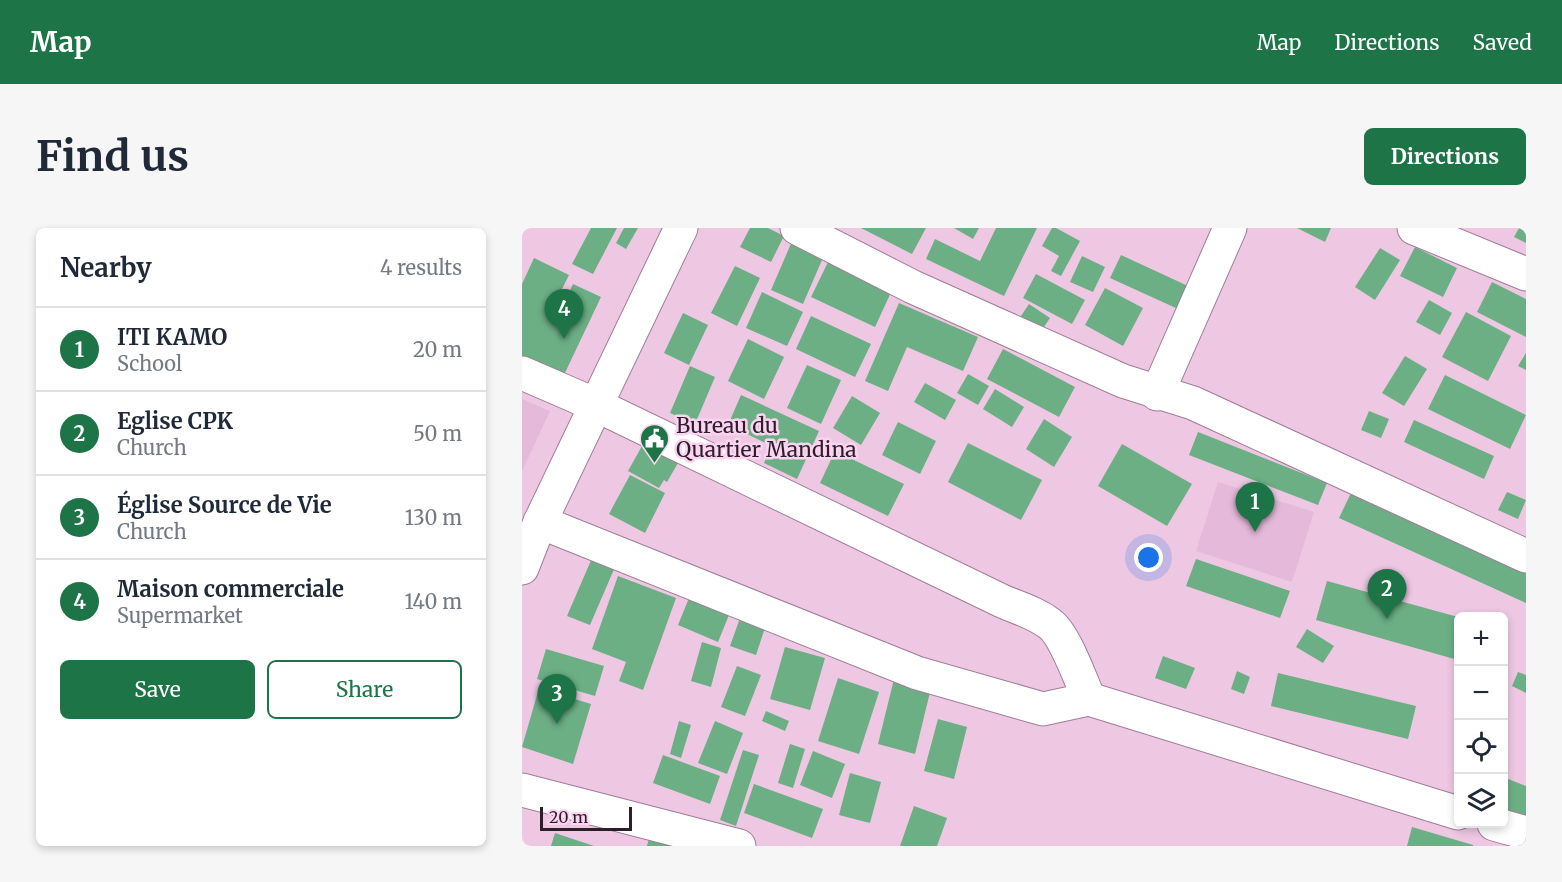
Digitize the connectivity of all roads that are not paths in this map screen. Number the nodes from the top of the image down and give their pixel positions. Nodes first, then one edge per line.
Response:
1 (681, 228) edge
2 (797, 228) edge
3 (1230, 228) edge
4 (1414, 228) edge
5 (1526, 274) edge
6 (522, 373) edge
7 (1157, 394) junction
8 (596, 405) junction
9 (540, 522) junction
10 (1526, 556) edge
11 (522, 568) edge
12 (1089, 699) junction
13 (522, 790) edge
14 (1454, 812) edge
15 (1508, 828) edge
16 (1526, 833) edge
17 (740, 846) edge

1 - 8 street
2 - 7 street
3 - 7 street
4 - 5 street
6 - 8 street
7 - 10 street
8 - 9 street
8 - 12 street
9 - 11 street
9 - 12 street
12 - 14 street
13 - 17 street
15 - 16 street

